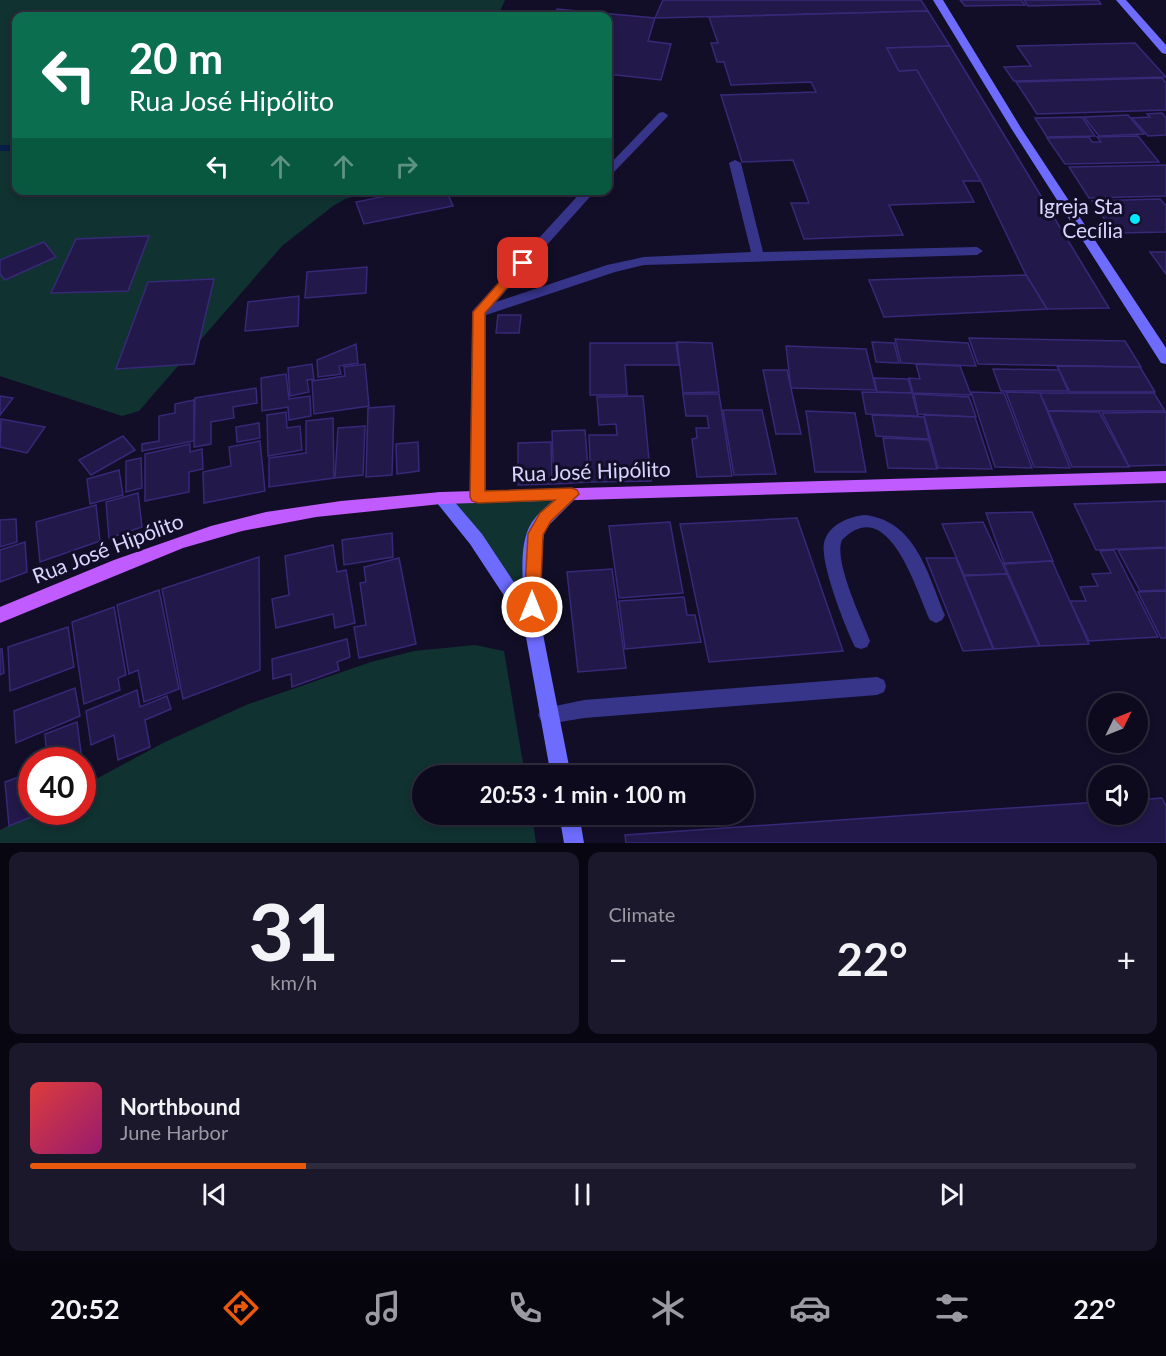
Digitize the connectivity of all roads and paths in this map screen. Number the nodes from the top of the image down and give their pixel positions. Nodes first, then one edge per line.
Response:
1 (938, 0) edge
2 (1121, 0) edge
3 (1166, 51) edge
4 (663, 115) dead end
5 (735, 163) dead end
6 (612, 168) edge
7 (585, 195) edge
8 (977, 252) dead end
9 (758, 257) junction
10 (479, 312) junction
11 (1166, 358) edge
12 (1166, 477) edge
13 (572, 494) junction
14 (478, 497) junction
15 (441, 498) junction
16 (0, 615) edge
17 (936, 615) dead end
18 (532, 624) junction
19 (861, 641) dead end
20 (877, 686) dead end
21 (548, 715) junction
22 (559, 765) edge
23 (571, 825) edge
24 (574, 843) edge

1 - 11 main road
2 - 3 main road
4 - 6 lane
5 - 9 lane
7 - 10 lane
8 - 9 lane
9 - 10 lane
10 - 14 lane
12 - 13 main road, Rua José Hipólito
13 - 14 main road, Rua José Hipólito
13 - 18 main road
14 - 15 main road, Rua José Hipólito
15 - 16 main road, Rua José Hipólito
15 - 18 main road
17 - 19 lane
18 - 21 main road
20 - 21 lane
21 - 22 main road
23 - 24 main road

